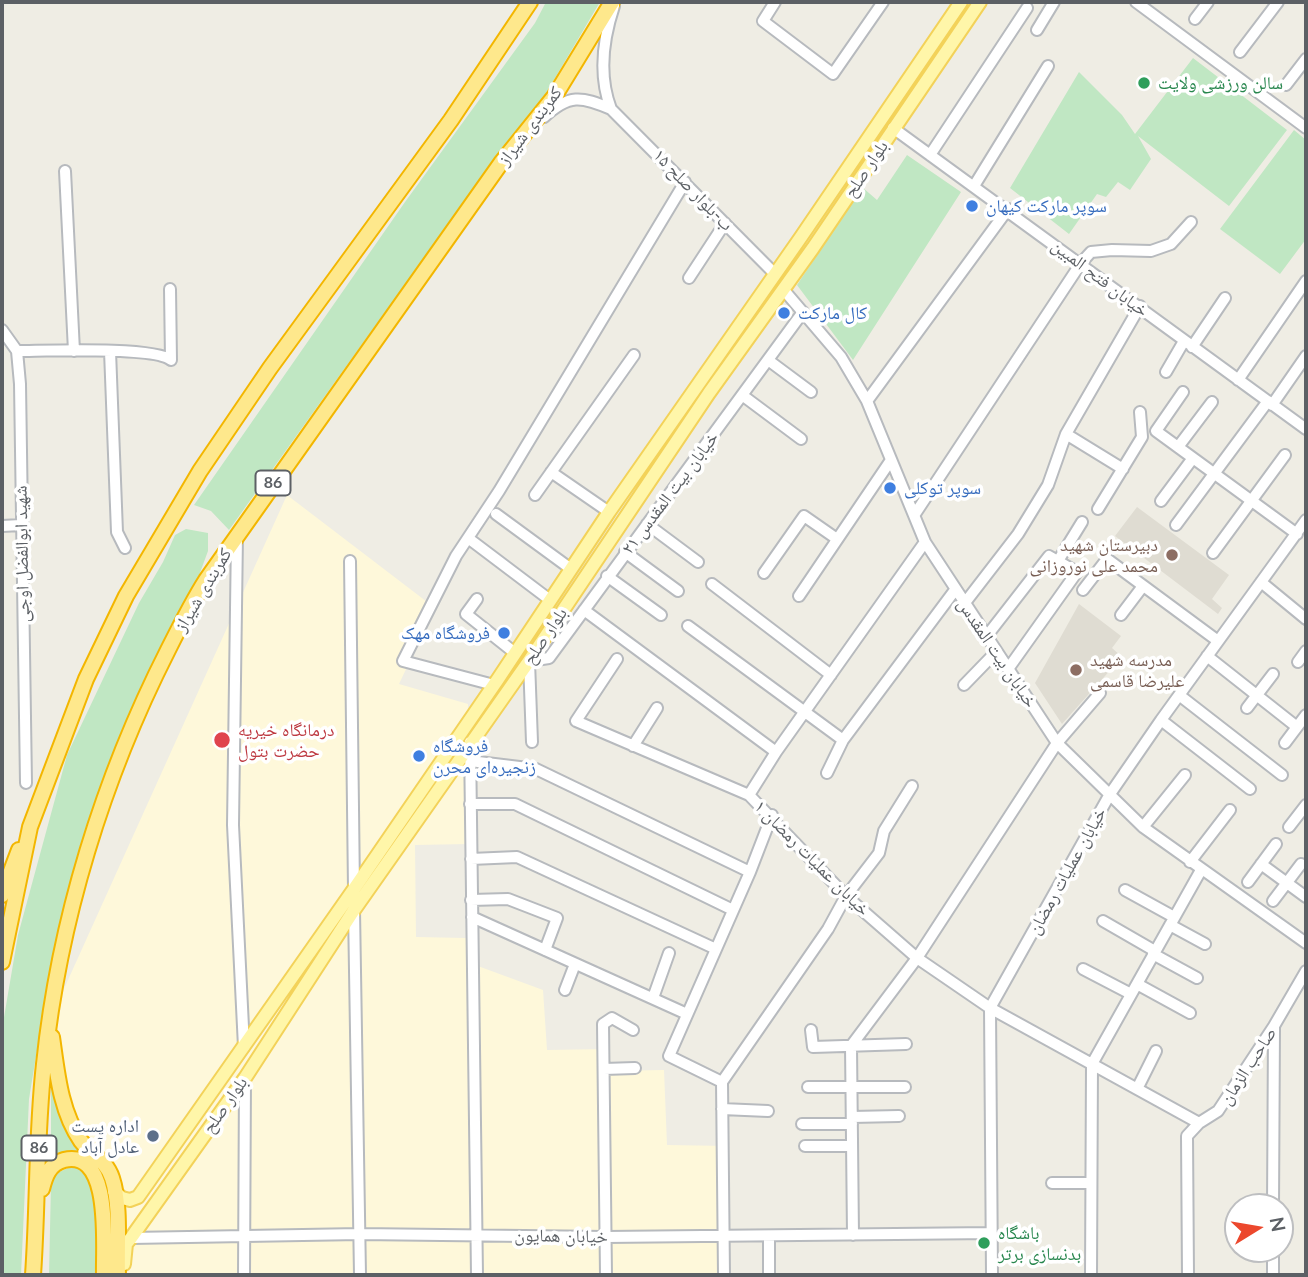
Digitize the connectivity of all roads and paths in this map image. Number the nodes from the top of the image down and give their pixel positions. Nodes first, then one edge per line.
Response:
1 (530, 2) edge
2 (614, 2) edge
3 (775, 2) edge
4 (883, 2) edge
5 (961, 2) edge
6 (980, 2) edge
7 (1054, 2) edge
8 (1136, 2) edge
9 (1208, 2) edge
10 (1278, 2) edge
11 (1027, 8) dead end
12 (1195, 19) dead end
13 (1037, 30) dead end
14 (1240, 52) dead end
15 (923, 57) junction
16 (1306, 59) edge
17 (936, 66) junction
18 (1048, 66) dead end
19 (1286, 85) dead end
20 (611, 109) junction
21 (893, 128) junction
22 (1306, 128) edge
23 (529, 130) junction
24 (930, 155) junction
25 (65, 171) dead end
26 (685, 182) junction
27 (974, 186) junction
28 (1008, 209) junction
29 (1191, 222) dead end
30 (725, 223) junction
31 (1081, 263) junction
32 (774, 273) junction
33 (689, 278) dead end
34 (1306, 281) edge
35 (170, 289) dead end
36 (783, 289) junction
37 (1225, 298) dead end
38 (1140, 306) junction
39 (803, 312) junction
40 (2, 330) edge
41 (1188, 344) junction
42 (17, 351) junction
43 (74, 351) junction
44 (110, 351) junction
45 (634, 355) dead end
46 (1306, 356) edge
47 (768, 360) junction
48 (1166, 372) dead end
49 (1238, 380) junction
50 (696, 384) junction
51 (709, 393) junction
52 (811, 393) dead end
53 (1183, 393) dead end
54 (742, 396) junction
55 (867, 401) junction
56 (1212, 402) dead end
57 (1270, 403) junction
58 (1140, 412) dead end
59 (1306, 427) edge
60 (1066, 434) junction
61 (801, 439) dead end
62 (1178, 447) junction
63 (1285, 455) dead end
64 (1193, 458) junction
65 (891, 460) junction
66 (1123, 469) junction
67 (551, 472) junction
68 (1214, 474) junction
69 (535, 495) dead end
70 (1251, 500) junction
71 (1161, 501) dead end
72 (1098, 509) dead end
73 (609, 512) junction
74 (496, 514) dead end
75 (915, 514) junction
76 (1082, 522) dead end
77 (647, 524) junction
78 (21, 525) junction
79 (1177, 525) dead end
80 (2, 526) edge
81 (1303, 527) edge
82 (237, 535) junction
83 (468, 538) junction
84 (837, 539) junction
85 (925, 542) junction
86 (125, 548) dead end
87 (625, 552) junction
88 (1213, 553) dead end
89 (350, 561) dead end
90 (1058, 561) junction
91 (698, 562) dead end
92 (571, 569) junction
93 (764, 573) dead end
94 (607, 576) junction
95 (1261, 582) junction
96 (712, 584) dead end
97 (1143, 586) junction
98 (955, 590) junction
99 (1083, 590) dead end
100 (678, 591) dead end
101 (799, 596) dead end
102 (477, 599) dead end
103 (550, 600) junction
104 (964, 604) junction
105 (584, 610) junction
106 (661, 615) dead end
107 (1121, 615) dead end
108 (1306, 619) edge
109 (688, 626) dead end
110 (986, 637) junction
111 (1218, 641) junction
112 (1306, 651) edge
113 (996, 652) junction
114 (515, 653) junction
115 (1208, 656) junction
116 (617, 659) dead end
117 (529, 661) junction
118 (1298, 662) dead end
119 (1008, 669) junction
120 (1273, 674) dead end
121 (831, 675) junction
122 (494, 685) junction
123 (964, 685) dead end
124 (1100, 693) dead end
125 (1179, 695) junction
126 (1257, 695) junction
127 (657, 708) dead end
128 (1247, 708) dead end
129 (805, 713) junction
130 (1306, 715) edge
131 (1161, 720) junction
132 (1297, 727) junction
133 (843, 740) junction
134 (470, 742) junction
135 (532, 742) dead end
136 (1057, 743) junction
137 (1285, 743) dead end
138 (633, 746) junction
139 (776, 752) junction
140 (470, 761) junction
141 (827, 773) dead end
142 (1185, 775) dead end
143 (1282, 775) dead end
144 (26, 783) dead end
145 (912, 786) dead end
146 (1250, 789) dead end
147 (1110, 794) junction
148 (749, 795) junction
149 (470, 804) junction
150 (1306, 805) edge
151 (1230, 810) dead end
152 (772, 816) junction
153 (30, 827) junction
154 (1143, 827) junction
155 (1289, 827) dead end
156 (1276, 844) dead end
157 (471, 859) junction
158 (1190, 862) junction
159 (1301, 863) dead end
160 (1261, 864) junction
161 (1200, 870) junction
162 (750, 872) junction
163 (1248, 882) dead end
164 (1287, 883) junction
165 (354, 889) junction
166 (1125, 890) dead end
167 (2, 895) edge
168 (846, 896) junction
169 (1306, 897) edge
170 (471, 900) junction
171 (1273, 901) dead end
172 (354, 910) junction
173 (733, 910) junction
174 (471, 917) junction
175 (1103, 921) dead end
176 (1172, 921) junction
177 (1205, 944) dead end
178 (1305, 944) edge
179 (716, 949) junction
180 (545, 950) junction
181 (669, 953) dead end
182 (1154, 953) junction
183 (917, 958) junction
184 (2, 962) edge
185 (575, 964) junction
186 (1083, 969) dead end
187 (1306, 971) edge
188 (1198, 978) dead end
189 (1302, 982) edge
190 (1137, 984) junction
191 (565, 990) dead end
192 (1131, 994) junction
193 (653, 998) junction
194 (990, 1009) junction
195 (1190, 1013) dead end
196 (687, 1014) junction
197 (49, 1021) junction
198 (1274, 1026) junction
199 (634, 1030) dead end
200 (811, 1030) dead end
201 (906, 1044) dead end
202 (851, 1046) junction
203 (244, 1047) junction
204 (1156, 1051) dead end
205 (1092, 1064) junction
206 (635, 1068) dead end
207 (604, 1069) junction
208 (244, 1078) junction
209 (722, 1082) junction
210 (808, 1087) dead end
211 (852, 1087) junction
212 (905, 1087) dead end
213 (1137, 1089) junction
214 (722, 1109) junction
215 (768, 1111) dead end
216 (899, 1116) dead end
217 (852, 1120) junction
218 (1199, 1123) junction
219 (802, 1124) dead end
220 (179, 1138) junction
221 (805, 1146) dead end
222 (852, 1146) junction
223 (193, 1150) junction
224 (1052, 1183) dead end
225 (1091, 1183) junction
226 (114, 1191) junction
227 (1273, 1193) edge
228 (38, 1201) junction
229 (992, 1233) junction
230 (360, 1234) junction
231 (477, 1235) junction
232 (853, 1235) junction
233 (243, 1236) junction
234 (724, 1236) junction
235 (769, 1236) junction
236 (607, 1237) junction
237 (131, 1238) junction
238 (33, 1275) edge
239 (104, 1275) edge
240 (118, 1275) edge
241 (124, 1275) edge
242 (244, 1275) edge
243 (360, 1275) edge
244 (477, 1275) edge
245 (607, 1275) edge
246 (724, 1275) edge
247 (769, 1275) edge
248 (992, 1275) edge
249 (1091, 1275) edge
250 (1188, 1275) edge

1 - 153 highway
2 - 20 street
2 - 23 highway, کمربندی شیراز / 86
3 - 4 street
5 - 15 main road, بلوار صلح
6 - 17 main road, بلوار صلح
7 - 13 street
8 - 22 street
9 - 12 street
10 - 14 street
11 - 24 street
15 - 17 main road
15 - 32 main road, بلوار صلح
16 - 19 street
17 - 21 main road, بلوار صلح
18 - 27 street
20 - 23 street
20 - 26 street, ۱۵ ب-بلوار صلح
21 - 24 street, خیابان فتح المبین
21 - 36 main road, بلوار صلح
23 - 82 highway, کمربندی شیراز / 86
24 - 27 street, خیابان فتح المبین
25 - 43 street
26 - 30 street, ۱۵ ب-بلوار صلح
26 - 83 street
27 - 28 street, خیابان فتح المبین
28 - 31 street, خیابان فتح المبین
28 - 55 street
29 - 31 street
30 - 32 street, ۱۵ ب-بلوار صلح
30 - 33 street
31 - 38 street, خیابان فتح المبین
31 - 75 street
32 - 50 main road, بلوار صلح
34 - 49 street
35 - 44 street
36 - 39 street, خیابان بیت المقدس
36 - 51 main road, بلوار صلح
37 - 41 street
38 - 41 street, خیابان فتح المبین
38 - 60 street
39 - 47 street, خیابان بیت المقدس ۲۱
39 - 55 street, خیابان بیت المقدس
40 - 42 street
41 - 48 street
41 - 49 street, خیابان فتح المبین
42 - 43 street
42 - 78 street, شهید ابوالفضل اوجی
43 - 44 street
44 - 86 street
45 - 67 street
46 - 57 street
47 - 52 street
47 - 54 street, خیابان بیت المقدس ۲۱
49 - 57 street, خیابان فتح المبین
50 - 51 main road
50 - 73 main road, بلوار صلح
51 - 117 main road, بلوار صلح
53 - 62 street
54 - 61 street
54 - 77 street, خیابان بیت المقدس ۲۱
55 - 65 street, خیابان بیت المقدس
56 - 62 street
57 - 59 street, خیابان فتح المبین
57 - 68 street
58 - 66 street
60 - 66 street
60 - 104 street
62 - 64 street
63 - 70 street
64 - 68 street
64 - 71 street
65 - 75 street, خیابان بیت المقدس
65 - 84 street
66 - 72 street
67 - 69 street
67 - 73 street
68 - 70 street
68 - 79 street
70 - 81 street
70 - 88 street
73 - 92 main road, بلوار صلح
74 - 92 street
75 - 85 street, خیابان بیت المقدس
76 - 90 street
77 - 87 street, خیابان بیت المقدس ۲۱
77 - 91 street
78 - 80 street
78 - 144 street, شهید ابوالفضل اوجی
81 - 95 street, خیابان عملیات رمضان
82 - 197 highway, کمربندی شیراز / 86
82 - 203 street
83 - 103 street
83 - 122 street
84 - 93 street
84 - 101 street
85 - 98 street, خیابان بیت المقدس
85 - 121 street
87 - 94 street, خیابان بیت المقدس ۲۱
87 - 100 street
89 - 165 street
90 - 110 street
90 - 119 street
92 - 103 main road, بلوار صلح
94 - 105 street, خیابان بیت المقدس ۲۱
94 - 106 street
95 - 108 street
95 - 111 street, خیابان عملیات رمضان
96 - 121 street
97 - 99 street
97 - 107 street
97 - 111 street
98 - 104 street, خیابان بیت المقدس
98 - 133 street
102 - 114 street
103 - 114 main road, بلوار صلح
104 - 110 street, خیابان بیت المقدس
105 - 117 street, خیابان بیت المقدس ۲۱
105 - 139 street
109 - 129 street
110 - 113 street, خیابان بیت المقدس
111 - 115 street, خیابان عملیات رمضان
112 - 118 street
113 - 119 street, خیابان بیت المقدس
113 - 123 street
114 - 122 main road, بلوار صلح
115 - 125 street, خیابان عملیات رمضان
115 - 126 street
116 - 138 street, خیابان عملیات رمضان ۱
117 - 134 main road, بلوار صلح
117 - 135 street
119 - 136 street, خیابان بیت المقدس
120 - 126 street
121 - 129 street
122 - 165 main road, بلوار صلح
124 - 136 street
125 - 131 street, خیابان عملیات رمضان
125 - 143 street
126 - 128 street
126 - 132 street
127 - 138 street
129 - 133 street
129 - 139 street
130 - 132 street
131 - 146 street
131 - 147 street, خیابان عملیات رمضان
132 - 137 street
133 - 141 street
134 - 140 street
134 - 172 main road, بلوار صلح
136 - 147 street, خیابان بیت المقدس
136 - 183 street
138 - 148 street, خیابان عملیات رمضان ۱
139 - 148 street
140 - 149 street
140 - 162 street
142 - 154 street
145 - 168 street
147 - 154 street, خیابان بیت المقدس
147 - 194 street, خیابان عملیات رمضان
148 - 152 street, خیابان عملیات رمضان ۱
149 - 157 street
149 - 173 street
150 - 155 street
151 - 158 street
152 - 162 street
152 - 168 street, خیابان عملیات رمضان ۱
153 - 167 highway
153 - 184 highway
154 - 158 street, خیابان بیت المقدس
156 - 160 street
157 - 170 street
157 - 179 street
158 - 161 street, خیابان بیت المقدس
159 - 164 street
160 - 163 street
160 - 164 street
161 - 176 street
161 - 178 street, خیابان بیت المقدس
162 - 173 street
164 - 169 street
164 - 171 street
165 - 203 main road, بلوار صلح
166 - 176 street
168 - 183 street, خیابان عملیات رمضان ۱
168 - 209 street
170 - 174 street
170 - 180 street
172 - 208 main road, بلوار صلح
172 - 230 street
173 - 179 street
174 - 180 street
174 - 231 street
175 - 182 street
176 - 177 street
176 - 182 street
179 - 196 street
180 - 185 street
181 - 193 street
182 - 188 street
182 - 190 street
183 - 194 street, خیابان عملیات رمضان ۱
183 - 202 street
185 - 191 street
185 - 193 street
186 - 192 street
187 - 189 street, صاحب الزمان
189 - 198 street, صاحب الزمان
190 - 192 street
190 - 195 street
192 - 205 street
193 - 196 street
194 - 205 street, خیابان عملیات رمضان ۱
194 - 229 street, خیابان عملیات رمضان
196 - 209 street
197 - 226 highway
197 - 228 highway, کمربندی شیراز / 86
198 - 218 street, صاحب الزمان
198 - 227 street
199 - 207 street
200 - 202 street
201 - 202 street
202 - 211 street
203 - 220 main road, بلوار صلح
204 - 213 street
205 - 213 street, خیابان عملیات رمضان ۱
205 - 225 street
206 - 207 street
207 - 236 street
208 - 223 main road, بلوار صلح
208 - 233 street
209 - 214 street
210 - 211 street
211 - 212 street
211 - 217 street
213 - 218 street, خیابان عملیات رمضان ۱
214 - 215 street
214 - 234 street
216 - 217 street
217 - 219 street
217 - 222 street
218 - 250 street, صاحب الزمان
220 - 223 main road
220 - 226 main road, بلوار صلح
221 - 222 street
222 - 232 street
223 - 237 main road, بلوار صلح
224 - 225 street
225 - 249 street
226 - 240 highway
228 - 238 highway, کمربندی شیراز / 86
228 - 239 highway
229 - 232 street, خیابان همایون
229 - 248 street, خیابان عملیات رمضان
230 - 231 street, خیابان همایون
230 - 233 street, خیابان همایون
230 - 243 street
231 - 236 street, خیابان همایون
231 - 244 street
232 - 235 street, خیابان همایون
233 - 237 street, خیابان همایون
233 - 242 street
234 - 235 street, خیابان همایون
234 - 236 street, خیابان همایون
234 - 246 street
235 - 247 street
236 - 245 street
237 - 241 main road, بلوار صلح

